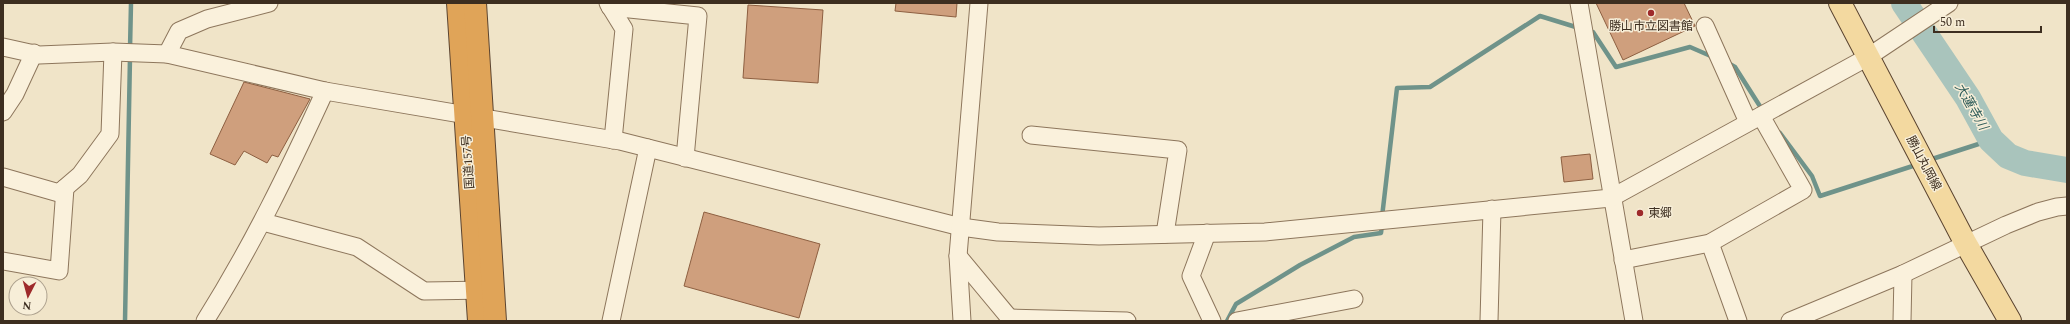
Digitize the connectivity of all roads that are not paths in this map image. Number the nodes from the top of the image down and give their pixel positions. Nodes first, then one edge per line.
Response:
1 (269, 3) edge
2 (458, 3) edge
3 (475, 3) edge
4 (979, 3) edge
5 (1579, 3) edge
6 (1840, 3) edge
7 (1949, 3) edge
8 (609, 5) edge
9 (1704, 26) dead end
10 (3, 47) edge
11 (113, 52) junction
12 (34, 53) junction
13 (167, 54) junction
14 (1868, 57) junction
15 (325, 91) junction
16 (3, 112) edge
17 (473, 116) junction
18 (1754, 119) junction
19 (1031, 135) dead end
20 (613, 140) junction
21 (648, 148) junction
22 (685, 158) junction
23 (3, 177) edge
24 (65, 188) junction
25 (1611, 198) junction
26 (2067, 206) edge
27 (1492, 209) junction
28 (263, 222) junction
29 (961, 228) junction
30 (1207, 233) junction
31 (1165, 234) junction
32 (1710, 243) junction
33 (1966, 244) junction
34 (958, 256) junction
35 (3, 260) edge
36 (1623, 260) junction
37 (1903, 274) junction
38 (485, 290) junction
39 (1354, 299) dead end
40 (1011, 320) edge
41 (204, 321) edge
42 (479, 321) edge
43 (495, 321) edge
44 (611, 321) edge
45 (962, 321) edge
46 (1127, 321) edge
47 (1212, 321) edge
48 (1237, 321) edge
49 (1489, 321) edge
50 (1634, 321) edge
51 (1738, 321) edge
52 (1790, 321) edge
53 (1902, 321) edge
54 (2010, 321) edge

1 - 13 street
2 - 17 highway, 国道157号
3 - 17 highway, 国道157号
4 - 29 street
5 - 25 street
6 - 14 main road, 勝山丸岡線
7 - 14 street
8 - 20 street
8 - 22 street
9 - 18 street
10 - 12 street
11 - 12 street
11 - 13 street
11 - 24 street
12 - 16 street
13 - 15 street
14 - 18 street
14 - 33 main road, 勝山丸岡線
15 - 17 street
15 - 28 street
17 - 20 street
17 - 38 highway, 国道157号
18 - 25 street
18 - 32 street
19 - 31 street
20 - 21 street
21 - 22 street
21 - 44 street
22 - 29 street
23 - 24 street
24 - 35 street
25 - 27 street
25 - 36 street
26 - 33 street
27 - 30 street
27 - 49 street
28 - 38 street
28 - 41 street
29 - 31 street
29 - 34 street
30 - 31 street
30 - 47 street
32 - 36 street
32 - 51 street
33 - 37 street
33 - 54 main road, 勝山丸岡線
34 - 40 street
34 - 45 street
36 - 50 street
37 - 52 street
37 - 53 street
38 - 42 highway, 国道157号
38 - 43 highway, 国道157号
39 - 48 street
40 - 46 street

